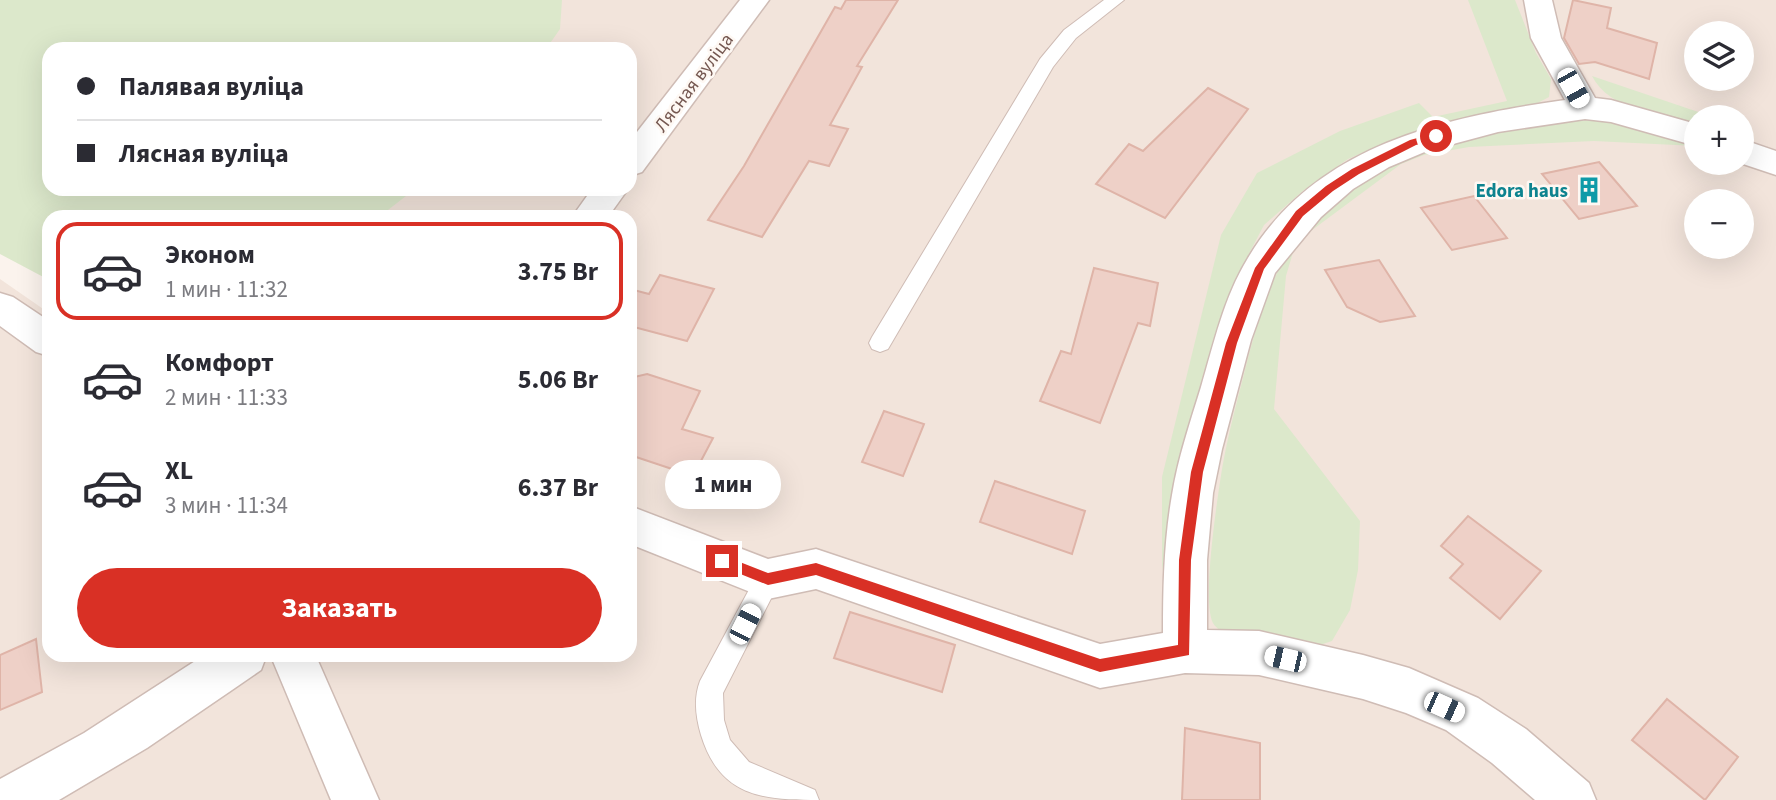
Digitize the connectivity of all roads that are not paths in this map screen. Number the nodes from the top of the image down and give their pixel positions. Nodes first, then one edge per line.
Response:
1 (755, 0) edge
2 (1115, 0) edge
3 (1535, 6) edge
4 (1584, 108) junction
5 (1684, 132) edge
6 (637, 155) edge
7 (1754, 155) edge
8 (1776, 163) edge
9 (606, 196) edge
10 (594, 210) edge
11 (0, 307) edge
12 (42, 336) edge
13 (880, 343) dead end
14 (637, 528) edge
15 (768, 579) junction
16 (1185, 650) junction
17 (234, 662) edge
18 (295, 662) edge
19 (10, 800) edge
20 (355, 800) edge
21 (806, 800) edge
22 (1572, 800) edge

1 - 6 street, Лясная вуліца
2 - 13 lane
3 - 4 street
4 - 5 street
4 - 16 street
7 - 8 street
9 - 10 street
11 - 12 street
14 - 15 street
15 - 16 street
15 - 21 lane
16 - 22 street
17 - 19 street
18 - 20 street

